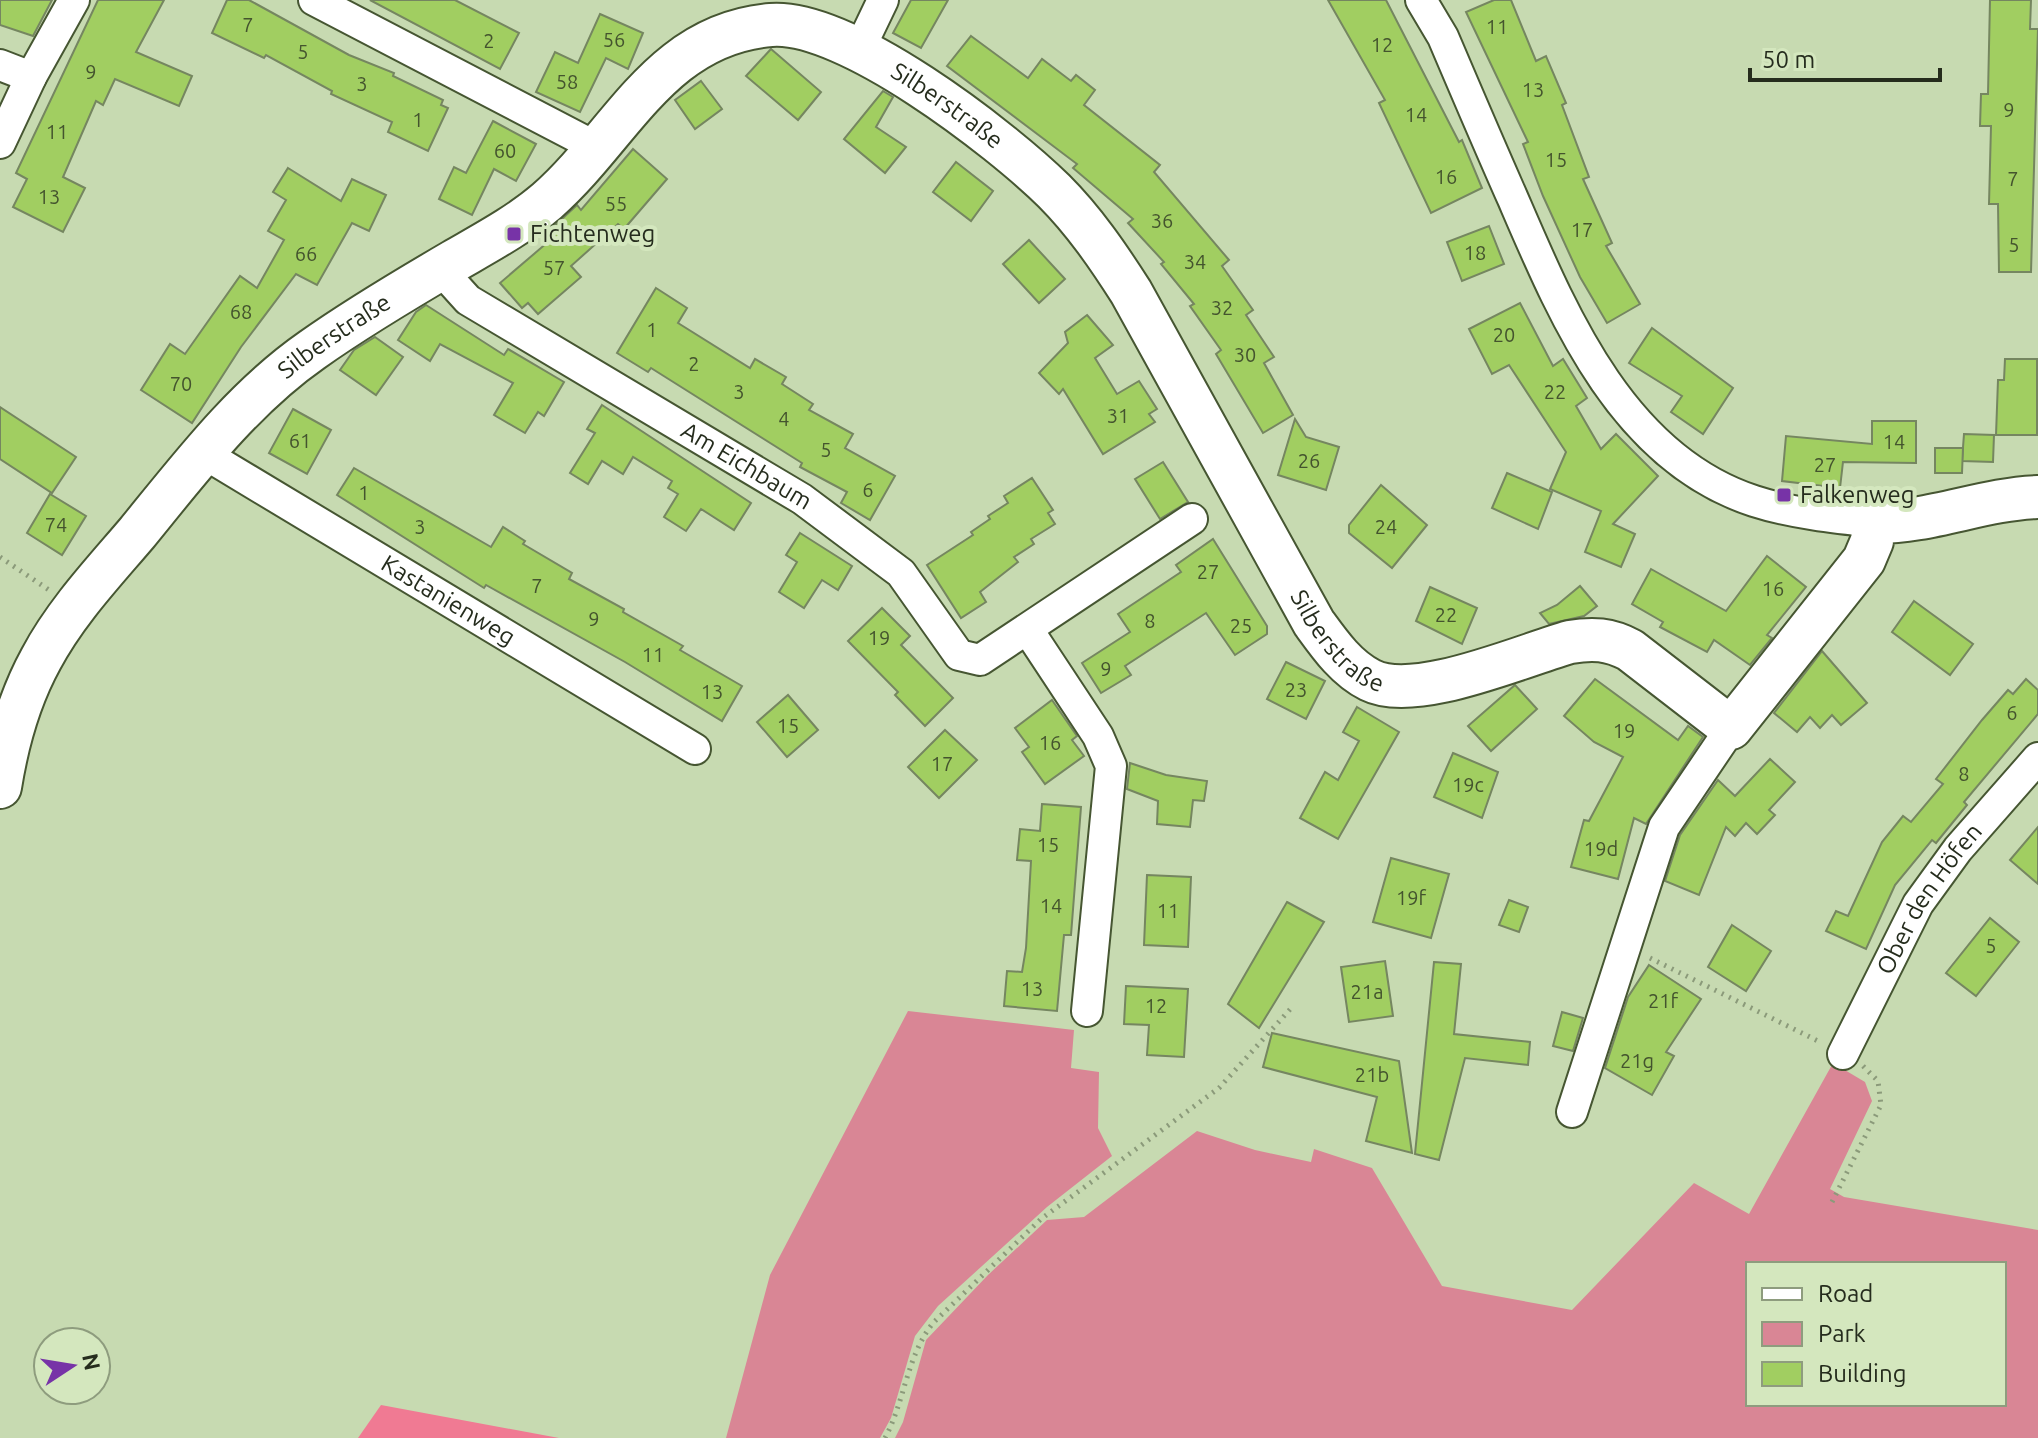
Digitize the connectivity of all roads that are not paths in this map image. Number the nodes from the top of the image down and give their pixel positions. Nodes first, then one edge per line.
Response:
1 (74, 0) edge
2 (314, 0) edge
3 (883, 0) edge
4 (1421, 0) edge
5 (860, 48) junction
6 (0, 65) edge
7 (31, 77) junction
8 (0, 143) edge
9 (596, 147) junction
10 (440, 269) junction
11 (203, 453) junction
12 (2038, 497) edge
13 (1192, 519) dead end
14 (1874, 522) junction
15 (1028, 630) junction
16 (1731, 728) junction
17 (695, 749) dead end
18 (2038, 758) edge
19 (0, 787) edge
20 (1087, 1011) dead end
21 (1843, 1054) road end
22 (1572, 1112) dead end

1 - 7 street
2 - 9 street
3 - 5 street
4 - 14 street
5 - 9 street, Silberstraße
5 - 16 street, Silberstraße
6 - 7 street
7 - 8 street
9 - 10 street, Silberstraße
10 - 11 street, Silberstraße
10 - 15 street, Am Eichbaum
11 - 17 street, Kastanienweg
11 - 19 street, Silberstraße
12 - 14 street
13 - 15 street, Am Eichbaum
14 - 16 street
15 - 20 street
16 - 22 street
18 - 21 street, Ober den Höfen

